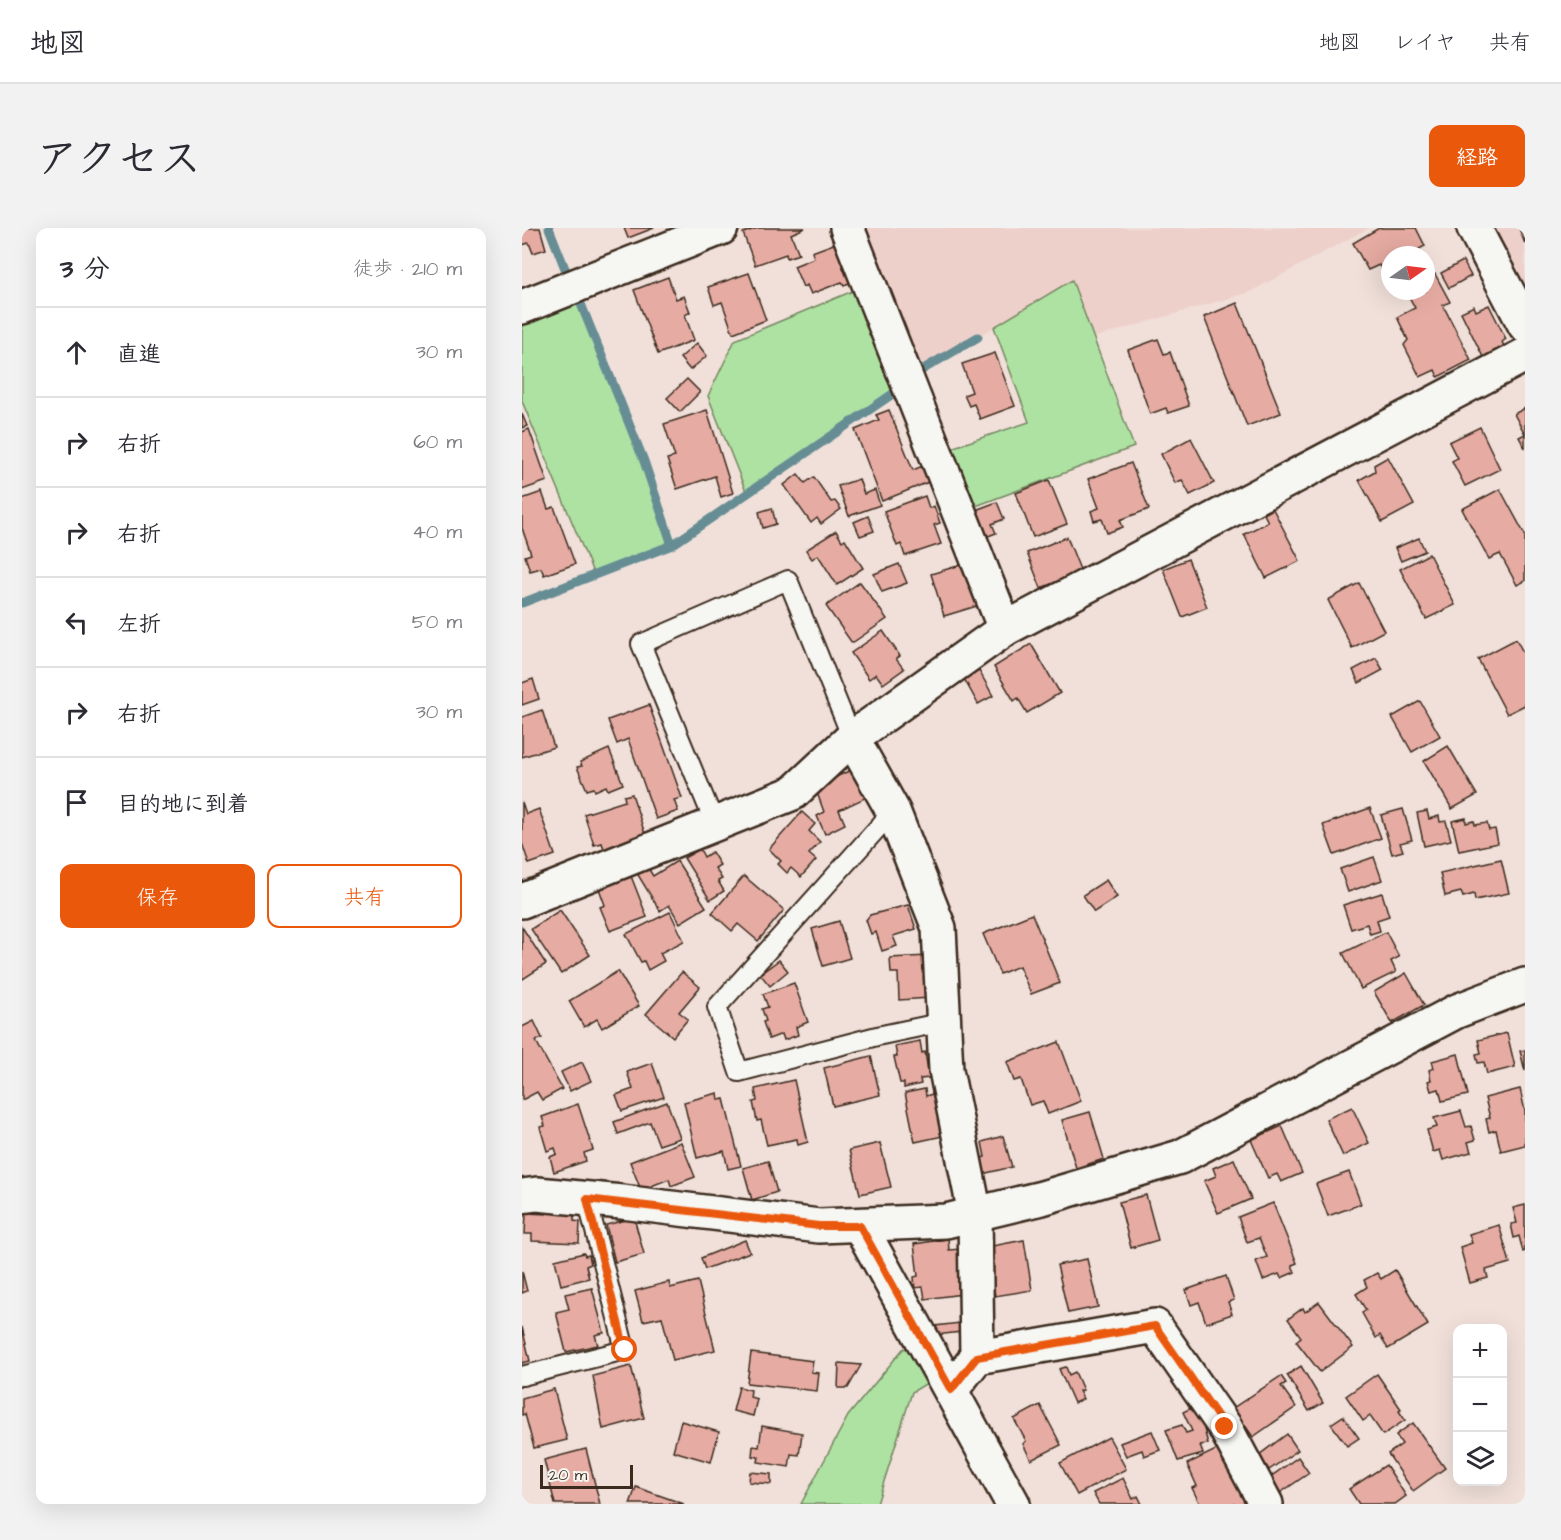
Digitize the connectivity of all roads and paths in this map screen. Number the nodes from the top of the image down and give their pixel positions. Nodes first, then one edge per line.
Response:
1 (721, 228) edge
2 (847, 228) edge
3 (1474, 228) edge
4 (522, 307) edge
5 (1525, 325) edge
6 (1525, 355) edge
7 (1005, 629) junction
8 (852, 738) junction
9 (892, 811) junction
10 (715, 824) junction
11 (522, 901) edge
12 (1525, 985) edge
13 (944, 1022) junction
14 (527, 1188) edge
15 (587, 1199) junction
16 (975, 1214) junction
17 (860, 1226) junction
18 (977, 1357) junction
19 (522, 1376) edge
20 (951, 1390) junction
21 (1013, 1504) edge
22 (1266, 1504) edge

1 - 4 street
2 - 7 street
3 - 5 street
6 - 7 street
7 - 8 street
8 - 9 street
8 - 10 street
8 - 10 lane
9 - 13 street
9 - 13 lane
10 - 11 street
12 - 16 street
13 - 16 street
14 - 15 street
15 - 17 street
15 - 19 lane
16 - 17 street
16 - 18 street
17 - 20 street
18 - 20 street
18 - 22 street
20 - 21 street

